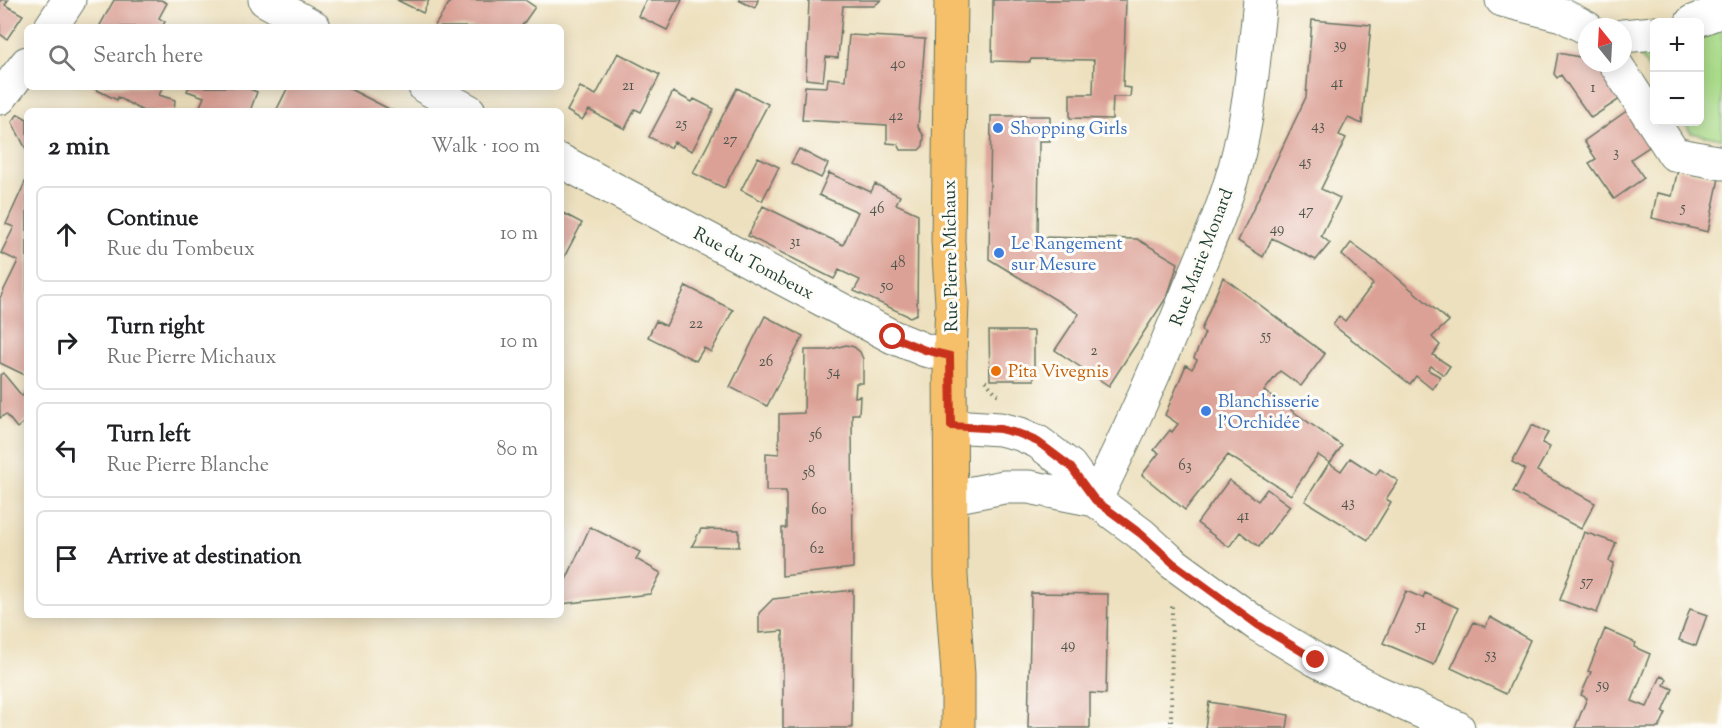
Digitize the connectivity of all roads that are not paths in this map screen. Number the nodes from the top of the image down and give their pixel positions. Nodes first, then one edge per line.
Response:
1 (69, 0) edge
2 (265, 0) edge
3 (951, 0) edge
4 (1260, 0) edge
5 (1502, 0) edge
6 (1722, 8) edge
7 (1703, 18) edge
8 (1578, 23) edge
9 (53, 24) edge
10 (309, 24) edge
11 (1650, 33) edge
12 (1632, 35) edge
13 (24, 67) edge
14 (1621, 72) edge
15 (430, 90) edge
16 (0, 98) edge
17 (464, 108) edge
18 (564, 163) edge
19 (1722, 163) edge
20 (950, 356) junction
21 (951, 426) junction
22 (951, 497) junction
23 (1095, 500) junction
24 (958, 728) edge
25 (1458, 728) edge

1 - 9 street
2 - 10 street
3 - 20 main road, Rue Pierre Michaux
4 - 23 street, Rue Marie Monard
5 - 8 street
6 - 7 street
11 - 12 street
13 - 16 street
14 - 19 street
15 - 17 street
18 - 20 street, Rue du Tombeux
20 - 21 main road, Rue Pierre Michaux
21 - 22 main road, Rue Pierre Michaux
21 - 23 street
22 - 23 street
22 - 24 main road, Rue Pierre Michaux
23 - 25 street

